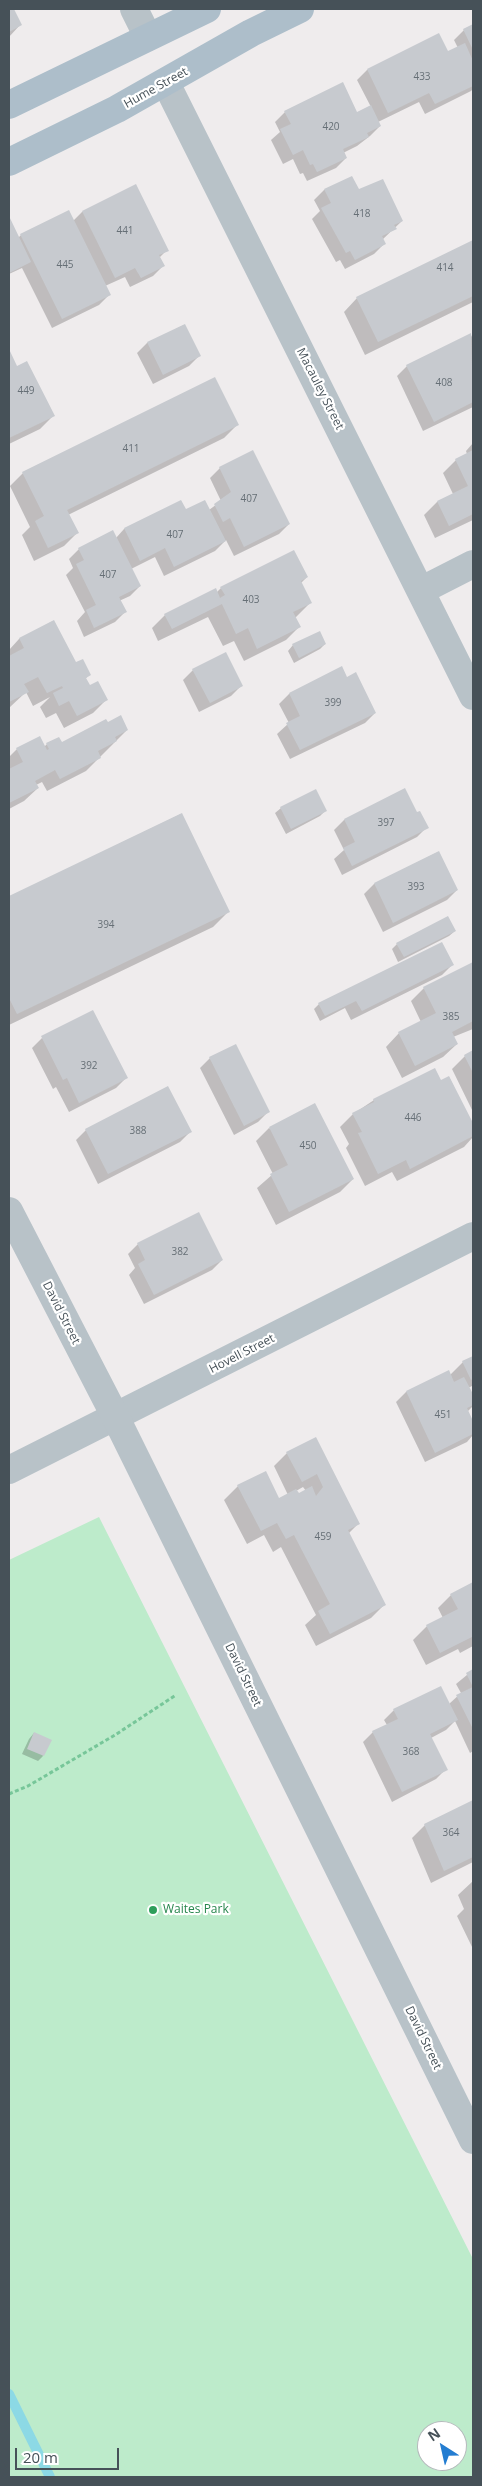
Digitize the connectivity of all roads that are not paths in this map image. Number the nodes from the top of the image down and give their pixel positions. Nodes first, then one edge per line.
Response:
1 (134, 9) edge
2 (208, 9) edge
3 (300, 9) edge
4 (148, 37) junction
5 (166, 83) junction
6 (9, 105) edge
7 (9, 162) edge
8 (473, 564) edge
9 (422, 590) junction
10 (473, 696) edge
11 (9, 1211) edge
12 (473, 1236) edge
13 (116, 1418) junction
14 (9, 1470) edge
15 (473, 2140) edge

1 - 4 street
2 - 4 main road
3 - 5 main road, Hume Street
4 - 6 main road
5 - 7 main road, Hume Street
5 - 9 street, Macauley Street
8 - 9 street
9 - 10 street, Macauley Street
11 - 13 street, David Street
12 - 13 street, Hovell Street
13 - 14 street, Hovell Street
13 - 15 street, David Street

